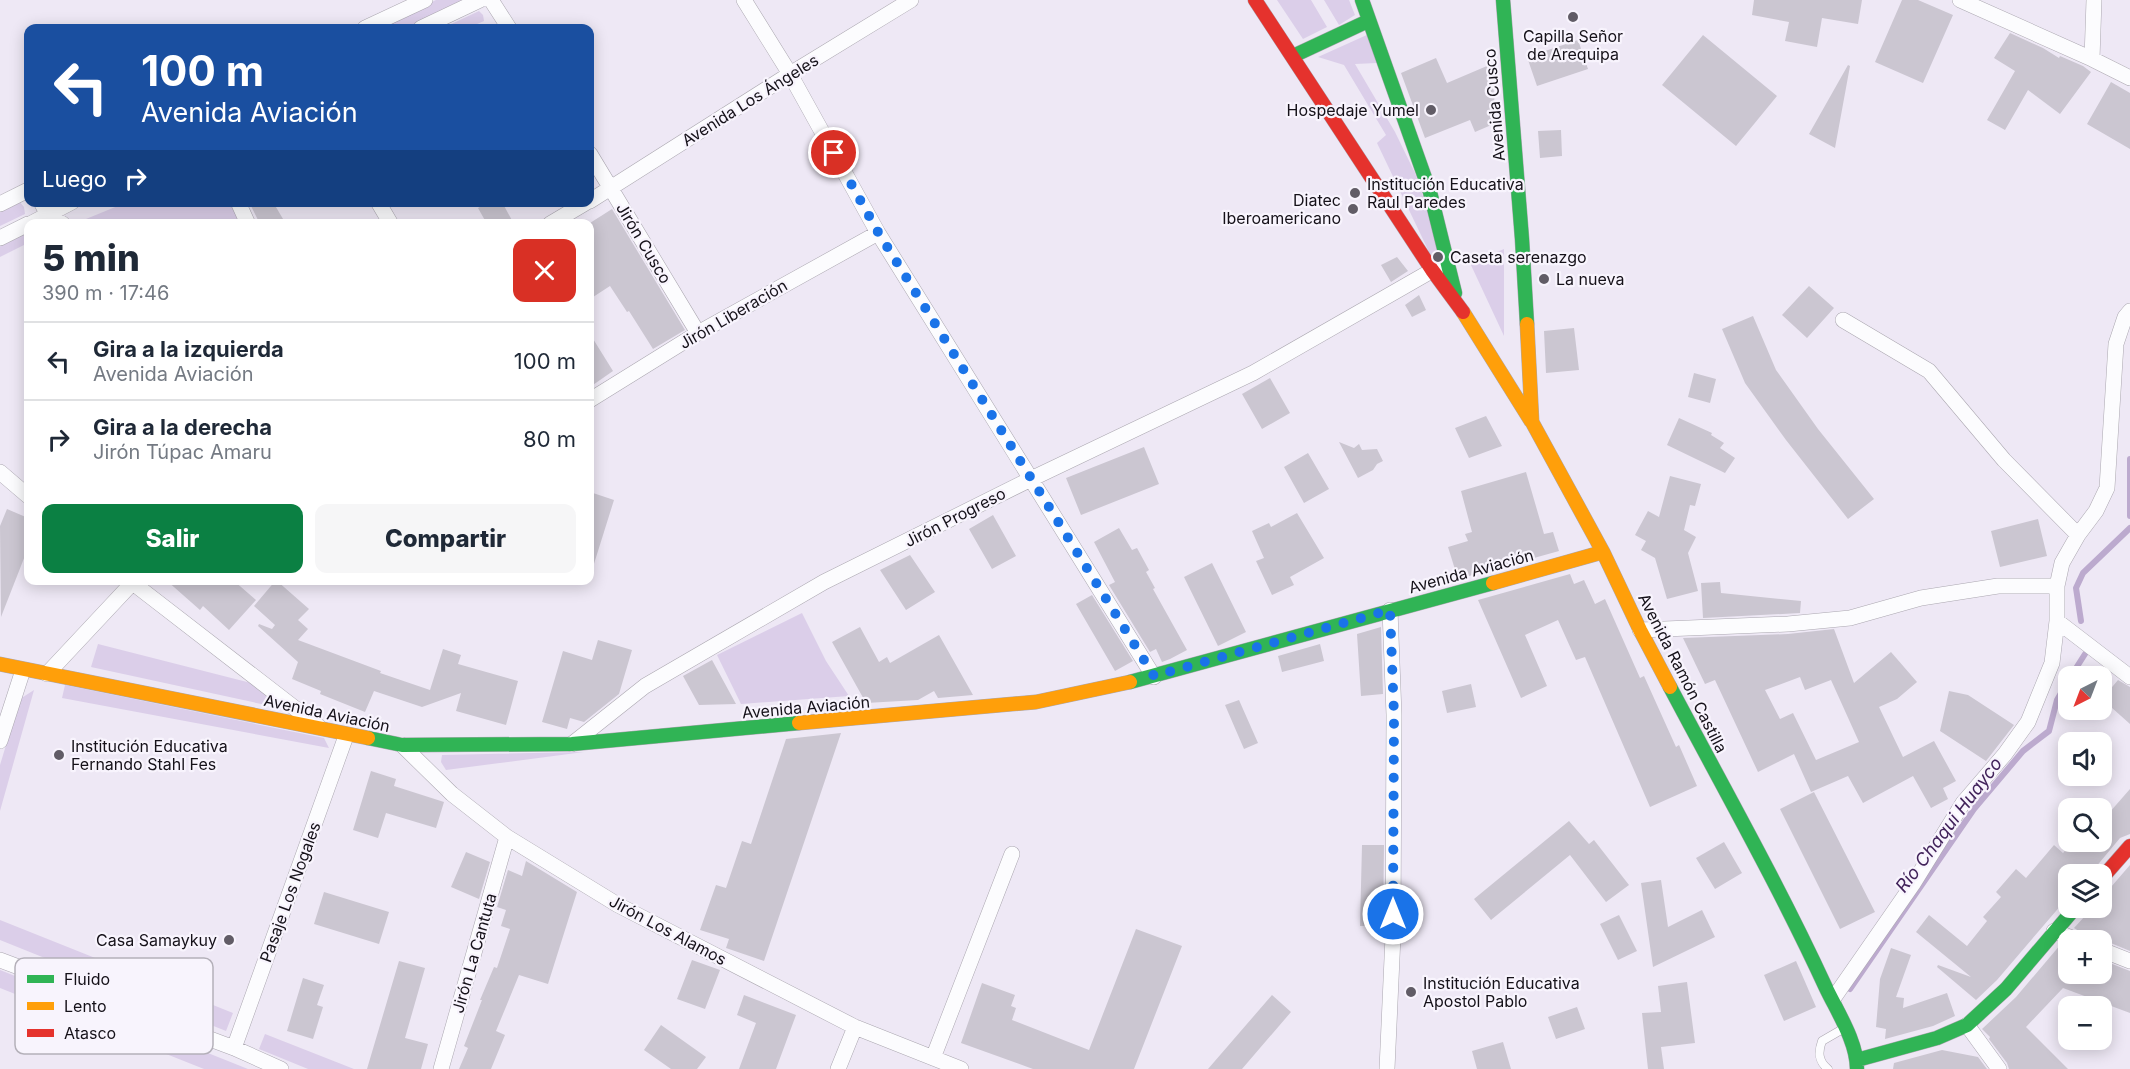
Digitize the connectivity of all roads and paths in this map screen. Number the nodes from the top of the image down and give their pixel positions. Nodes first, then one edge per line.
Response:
1 (425, 0) edge
2 (480, 0) edge
3 (491, 0) edge
4 (744, 0) edge
5 (911, 0) edge
6 (1255, 0) edge
7 (1362, 0) edge
8 (1503, 0) edge
9 (1960, 0) edge
10 (2094, 0) edge
11 (1368, 21) junction
12 (374, 24) edge
13 (429, 24) edge
14 (506, 24) edge
15 (1293, 56) junction
16 (2092, 59) junction
17 (790, 74) junction
18 (2130, 78) edge
19 (594, 160) edge
20 (611, 188) junction
21 (24, 192) edge
22 (594, 198) edge
23 (0, 204) edge
24 (579, 207) edge
25 (44, 209) edge
26 (57, 219) edge
27 (559, 219) edge
28 (24, 226) edge
29 (878, 232) junction
30 (0, 238) edge
31 (1447, 263) junction
32 (1432, 270) junction
33 (1457, 303) junction
34 (2130, 311) edge
35 (1843, 320) dead end
36 (698, 333) junction
37 (594, 397) edge
38 (1532, 422) junction
39 (0, 472) edge
40 (1031, 479) junction
41 (24, 493) edge
42 (2078, 536) junction
43 (1603, 552) junction
44 (128, 585) edge
45 (137, 585) edge
46 (2056, 586) junction
47 (1390, 610) junction
48 (2057, 621) junction
49 (1640, 630) junction
50 (0, 666) edge
51 (23, 670) junction
52 (47, 674) junction
53 (1154, 676) junction
54 (2130, 677) edge
55 (321, 728) junction
56 (346, 736) junction
57 (0, 741) edge
58 (572, 744) junction
59 (402, 746) junction
60 (507, 837) junction
61 (2130, 846) edge
62 (1012, 854) dead end
63 (2112, 867) edge
64 (2066, 918) edge
65 (2054, 931) junction
66 (2058, 932) edge
67 (2112, 954) edge
68 (0, 960) edge
69 (2130, 961) edge
70 (15, 966) edge
71 (1833, 999) junction
72 (1967, 1025) junction
73 (855, 1028) junction
74 (1845, 1028) junction
75 (213, 1040) edge
76 (234, 1048) junction
77 (933, 1058) junction
78 (1857, 1065) edge
79 (281, 1069) edge
80 (441, 1069) edge
81 (838, 1069) edge
82 (961, 1069) edge
83 (1387, 1069) edge
84 (1828, 1069) edge
85 (1999, 1069) edge

1 - 12 street
2 - 13 street
3 - 14 street
4 - 17 street
5 - 17 street, Avenida Los Ángeles
6 - 15 main road
7 - 11 main road
8 - 38 main road, Avenida Cusco
9 - 16 street
10 - 16 street
11 - 15 main road
11 - 31 main road
15 - 32 main road
16 - 18 street
17 - 20 street, Avenida Los Ángeles
17 - 29 street
19 - 20 street, Jirón Cusco
20 - 22 street, Avenida Los Ángeles
20 - 36 street, Jirón Cusco
21 - 23 street
24 - 27 street, Avenida Los Ángeles
25 - 26 street
28 - 30 street
29 - 36 street, Jirón Liberación
29 - 40 street
31 - 32 street, Jirón Progreso
31 - 33 main road
32 - 33 main road
32 - 40 street, Jirón Progreso
33 - 38 main road, Avenida Ramón Castilla
34 - 42 street
35 - 42 street
36 - 37 street, Jirón Liberación
38 - 43 main road, Avenida Ramón Castilla
39 - 41 street
40 - 53 street
40 - 58 street, Jirón Progreso
42 - 46 street
43 - 47 main road, Avenida Aviación
43 - 49 main road, Avenida Ramón Castilla
44 - 52 street
45 - 55 street
46 - 48 street
46 - 49 street
47 - 53 main road, Avenida Aviación
47 - 83 street
48 - 54 street
48 - 71 street
49 - 71 main road, Avenida Ramón Castilla
50 - 51 main road, Avenida Aviación
51 - 52 main road, Avenida Aviación
51 - 57 street
52 - 55 main road, Avenida Aviación
53 - 58 main road, Avenida Aviación
55 - 56 main road, Avenida Aviación
56 - 59 main road, Avenida Aviación
56 - 76 street, Pasaje Los Nogales
58 - 59 main road, Avenida Aviación
59 - 60 street, Jirón Los Alamos
60 - 73 street, Jirón Los Alamos
60 - 80 street, Jirón La Cantuta
61 - 63 main road
62 - 77 street
64 - 65 main road
65 - 66 street
65 - 72 main road
67 - 69 street
68 - 70 street
71 - 74 main road, Avenida Ramón Castilla
72 - 78 main road
72 - 85 street
73 - 77 street, Jirón Los Alamos
73 - 81 street
74 - 78 main road, Avenida Ramón Castilla
74 - 84 lane
75 - 76 street
76 - 79 street
77 - 82 street, Jirón Los Alamos

